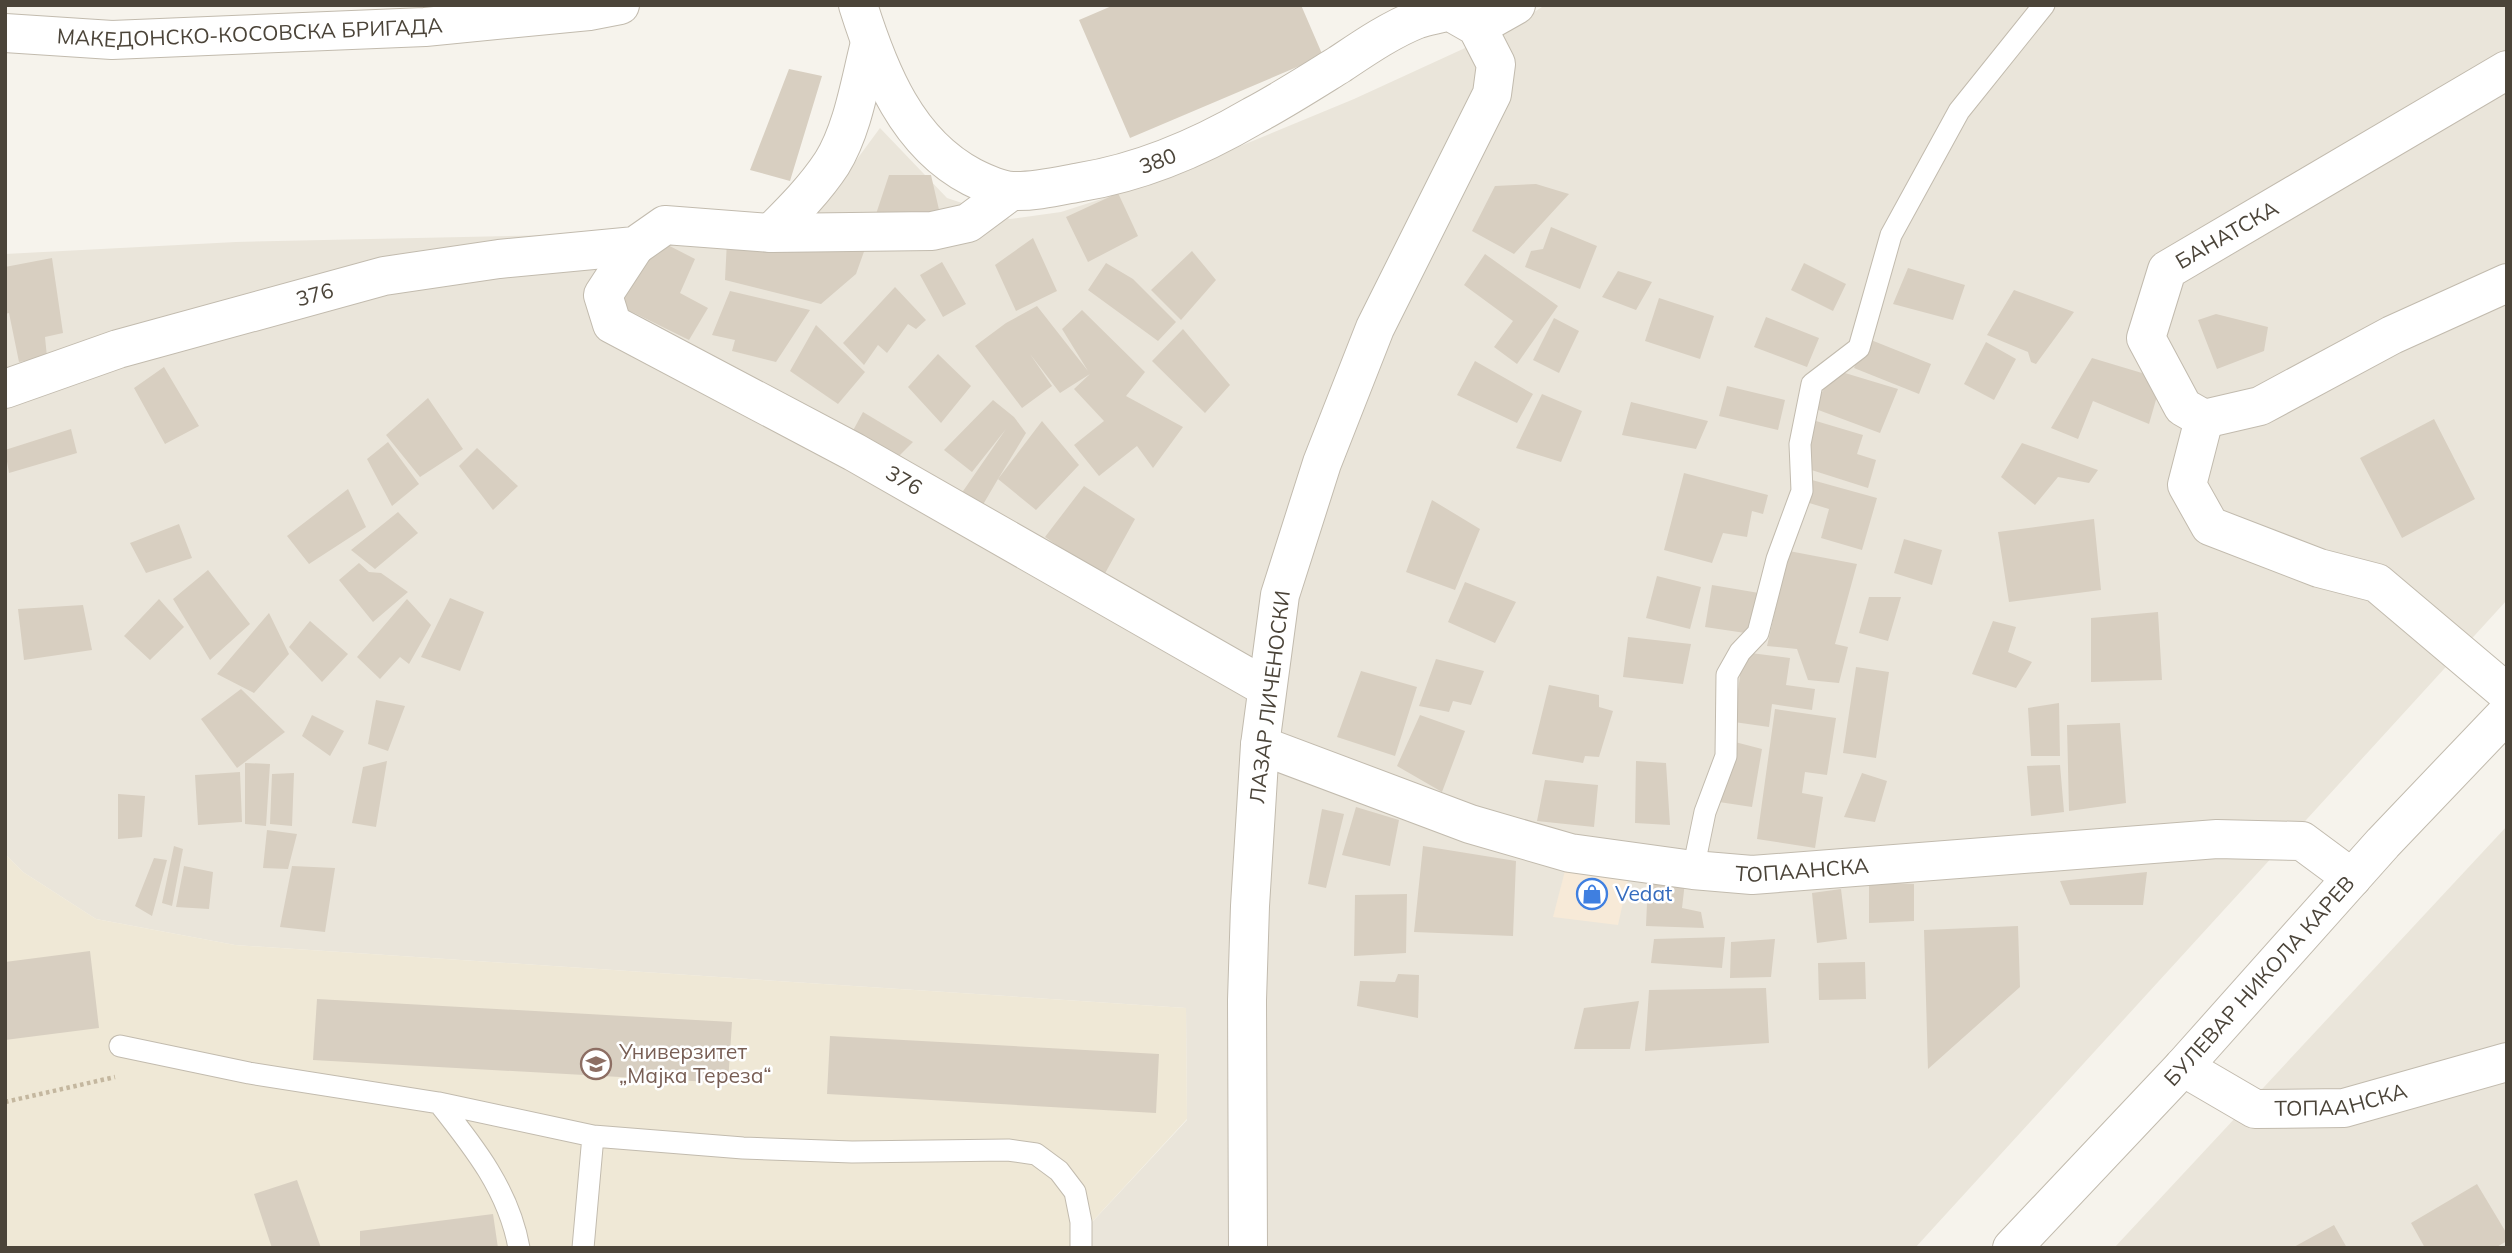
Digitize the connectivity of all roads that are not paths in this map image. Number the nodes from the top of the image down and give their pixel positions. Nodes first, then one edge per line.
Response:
1 (619, 5) edge
2 (858, 5) edge
3 (1516, 5) edge
4 (2044, 5) edge
5 (1477, 27) junction
6 (5, 33) edge
7 (870, 43) junction
8 (2507, 71) edge
9 (1011, 191) junction
10 (771, 233) junction
11 (635, 246) junction
12 (2507, 283) edge
13 (5, 389) edge
14 (2204, 419) junction
15 (1267, 688) junction
16 (2507, 693) edge
17 (2507, 713) edge
18 (1260, 745) junction
19 (1693, 870) junction
20 (2352, 878) junction
21 (120, 1046) dead end
22 (2507, 1062) edge
23 (2183, 1067) junction
24 (439, 1103) junction
25 (593, 1136) junction
26 (519, 1248) edge
27 (583, 1248) edge
28 (1081, 1248) edge
29 (1248, 1248) edge
30 (2012, 1248) edge

1 - 6 street, МАКЕДОНСКО-КОСОВСКА БРИГАДА
2 - 7 street, 380
3 - 5 street
4 - 19 lane
5 - 9 street, 380
5 - 15 street, ЛАЗАР ЛИЧЕНОСКИ
7 - 9 street, 380
7 - 10 street
8 - 14 street, БАНАТСКА
9 - 10 street, 376
10 - 11 street, 376
11 - 13 street, 376
11 - 15 street, 376
12 - 14 street
14 - 16 street
15 - 18 street, ЛАЗАР ЛИЧЕНОСКИ
17 - 20 street, БУЛЕВАР НИКОЛА КАРЕВ
18 - 19 street, ТОПААНСКА
18 - 29 street, ЛАЗАР ЛИЧЕНОСКИ
19 - 20 street, ТОПААНСКА
20 - 23 street, БУЛЕВАР НИКОЛА КАРЕВ
21 - 24 lane
22 - 23 street, ТОПААНСКА
23 - 30 street, БУЛЕВАР НИКОЛА КАРЕВ
24 - 25 lane
24 - 26 lane
25 - 27 lane
25 - 28 lane

